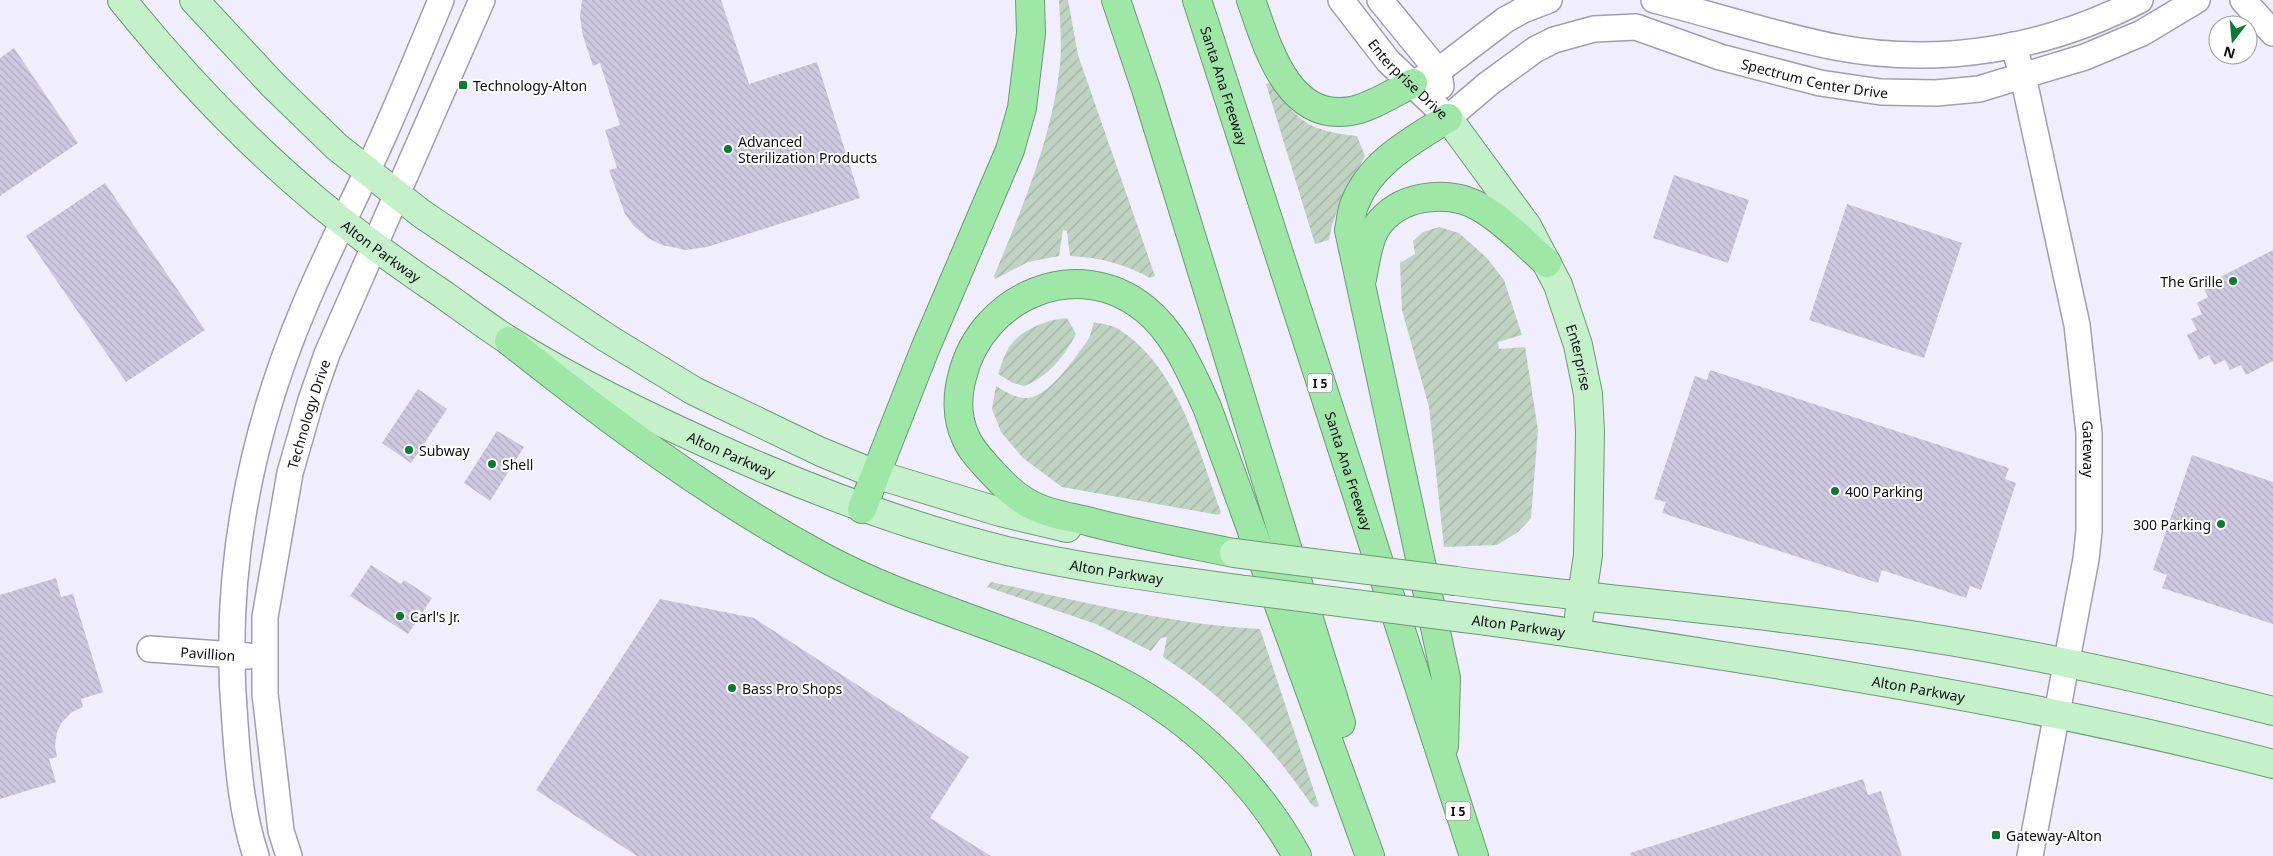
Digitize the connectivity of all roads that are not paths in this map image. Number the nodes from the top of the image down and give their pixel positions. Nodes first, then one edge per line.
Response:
1 (122, 0) edge
2 (194, 0) edge
3 (441, 0) edge
4 (482, 0) edge
5 (1030, 0) edge
6 (1116, 0) edge
7 (1197, 0) edge
8 (1251, 0) edge
9 (1341, 0) edge
10 (1380, 0) edge
11 (1549, 0) edge
12 (1654, 0) edge
13 (2140, 0) edge
14 (2197, 0) edge
15 (2243, 0) edge
16 (2273, 33) edge
17 (2013, 45) junction
18 (1438, 71) junction
19 (2023, 76) junction
20 (1413, 83) junction
21 (1448, 118) junction
22 (367, 171) junction
23 (398, 195) junction
24 (342, 221) junction
25 (376, 246) junction
26 (1547, 264) junction
27 (1360, 287) junction
28 (509, 340) junction
29 (875, 474) junction
30 (862, 509) junction
31 (1234, 553) junction
32 (1582, 597) junction
33 (1577, 633) junction
34 (150, 649) dead end
35 (231, 654) junction
36 (265, 657) junction
37 (2067, 664) junction
38 (2273, 711) edge
39 (2058, 716) junction
40 (2273, 764) edge
41 (1443, 765) junction
42 (256, 856) edge
43 (289, 856) edge
44 (1297, 856) edge
45 (1370, 856) edge
46 (1382, 856) edge
47 (1474, 856) edge
48 (2030, 856) edge

1 - 24 main road, Alton Parkway
2 - 22 main road
3 - 22 street
4 - 23 street, Technology Drive
5 - 29 highway
6 - 46 highway
7 - 41 highway, Santa Ana Freeway / I 5
8 - 20 highway
9 - 20 street, Enterprise Drive
10 - 18 street, Enterprise Drive
11 - 18 street
12 - 17 street
13 - 17 street
14 - 19 street, Spectrum Center Drive
15 - 16 street
17 - 19 street, Gateway
18 - 20 street
18 - 21 street, Enterprise Drive
19 - 21 street, Spectrum Center Drive
19 - 37 street, Gateway
20 - 21 street, Enterprise Drive
21 - 26 main road, Enterprise
21 - 27 highway
22 - 23 main road
22 - 24 street
23 - 25 street, Technology Drive
23 - 29 main road
24 - 25 main road, Alton Parkway
24 - 35 street
25 - 28 main road, Alton Parkway
25 - 36 street, Technology Drive
26 - 27 highway
26 - 32 main road, Enterprise
27 - 41 highway
28 - 30 main road, Alton Parkway
28 - 44 highway
29 - 30 highway
29 - 31 main road
30 - 33 main road, Alton Parkway, bridge
31 - 32 main road, bridge
31 - 45 highway
32 - 33 main road, Enterprise
32 - 37 main road
33 - 39 main road, Alton Parkway
34 - 35 street, Pavillion
35 - 36 street, Pavillion
35 - 42 street
36 - 43 street, Technology Drive
37 - 38 main road
37 - 39 street, Gateway
39 - 40 main road, Alton Parkway
39 - 48 street, Gateway
41 - 47 highway, Santa Ana Freeway / I 5

